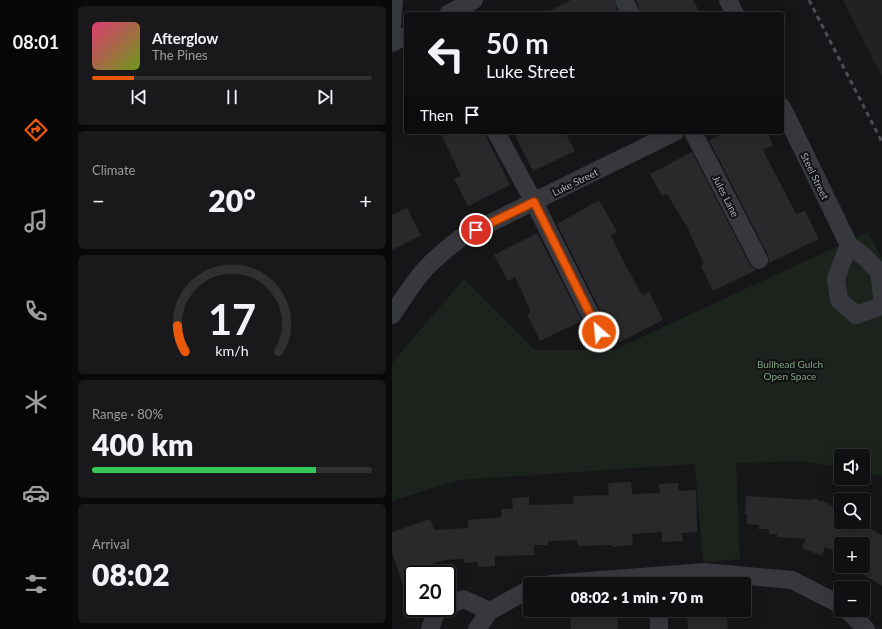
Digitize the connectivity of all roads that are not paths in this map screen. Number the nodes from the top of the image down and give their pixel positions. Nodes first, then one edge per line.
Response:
1 (394, 0) edge
2 (474, 0) edge
3 (624, 0) edge
4 (728, 0) edge
5 (452, 12) edge
6 (630, 12) edge
7 (734, 12) edge
8 (392, 27) edge
9 (404, 37) edge
10 (392, 43) edge
11 (784, 111) edge
12 (497, 134) edge
13 (671, 134) edge
14 (694, 134) edge
15 (534, 202) junction
16 (849, 245) junction
17 (759, 260) dead end
18 (399, 291) edge
19 (882, 296) edge
20 (882, 306) edge
21 (392, 315) edge
22 (599, 332) dead end
23 (675, 577) edge
24 (523, 593) edge
25 (834, 601) edge
26 (456, 602) edge
27 (490, 611) junction
28 (434, 617) edge
29 (659, 617) edge
30 (854, 617) edge
31 (430, 629) edge
32 (477, 629) edge
33 (659, 629) edge
34 (866, 629) edge

1 - 8 street
2 - 5 street
3 - 6 street
4 - 7 street
9 - 10 street
11 - 16 street, Steel Street
12 - 15 street
13 - 15 street, Luke Street
14 - 17 street, Jules Lane
15 - 18 street, Luke Street
15 - 22 street
16 - 19 street
16 - 20 street
18 - 21 street, Luke Street
23 - 25 street
24 - 27 street
26 - 27 street
27 - 32 street
28 - 31 street
29 - 33 street
30 - 34 street

